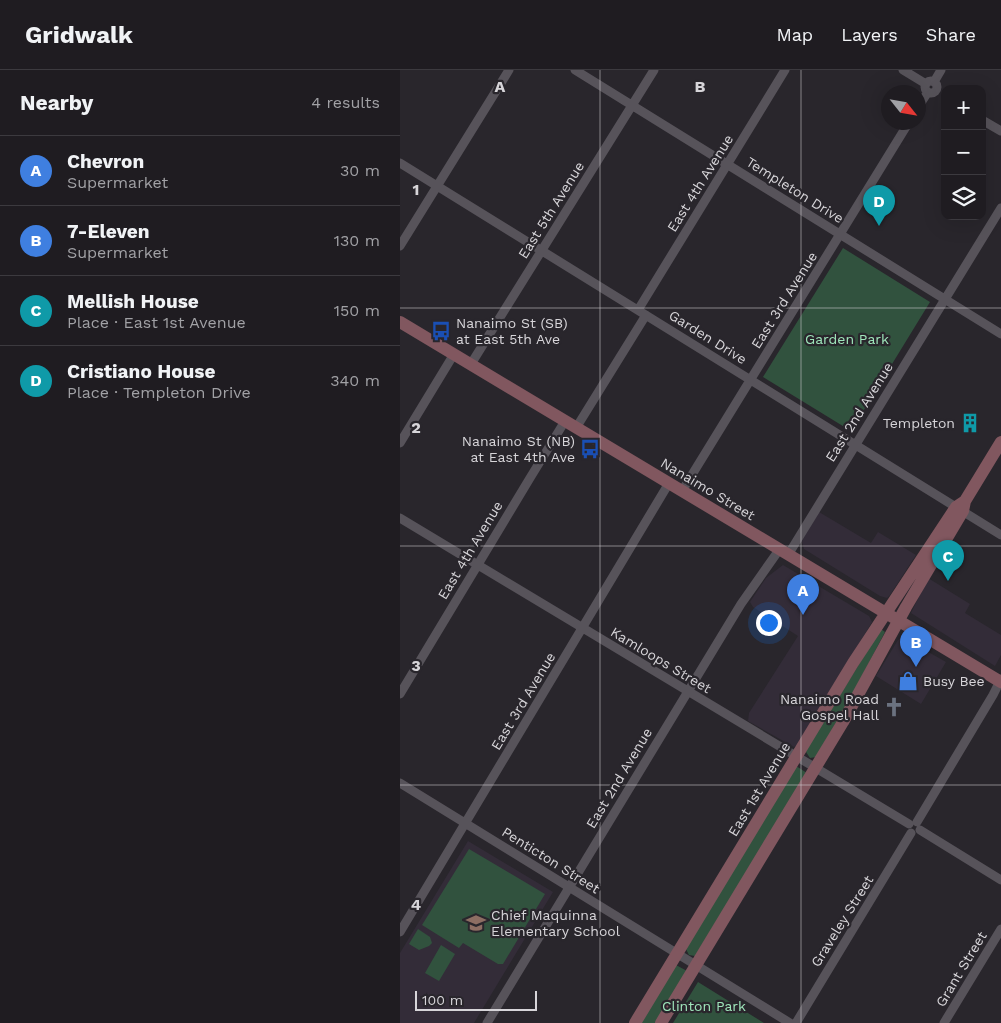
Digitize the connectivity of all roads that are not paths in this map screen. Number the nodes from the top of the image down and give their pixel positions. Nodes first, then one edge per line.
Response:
1 (509, 70) edge
2 (575, 70) edge
3 (654, 70) edge
4 (785, 70) edge
5 (903, 70) edge
6 (941, 70) edge
7 (931, 87) junction
8 (941, 93) edge
9 (926, 95) edge
10 (632, 104) junction
11 (986, 122) edge
12 (904, 130) edge
13 (1001, 131) edge
14 (400, 163) edge
15 (728, 164) junction
16 (437, 186) junction
17 (1001, 208) edge
18 (840, 235) junction
19 (400, 246) edge
20 (542, 250) junction
21 (945, 298) junction
22 (642, 312) junction
23 (400, 322) edge
24 (1001, 334) edge
25 (454, 354) junction
26 (471, 364) junction
27 (751, 380) junction
28 (571, 424) junction
29 (1001, 442) edge
30 (400, 443) edge
31 (855, 444) junction
32 (669, 483) junction
33 (682, 491) junction
34 (961, 506) junction
35 (400, 518) edge
36 (1001, 535) edge
37 (783, 552) junction
38 (478, 564) junction
39 (885, 613) junction
40 (899, 622) junction
41 (582, 628) junction
42 (1001, 681) edge
43 (687, 692) junction
44 (400, 694) edge
45 (796, 756) junction
46 (816, 767) junction
47 (400, 783) edge
48 (465, 823) junction
49 (914, 827) junction
50 (1001, 880) edge
51 (569, 887) junction
52 (1001, 929) edge
53 (400, 932) edge
54 (677, 953) junction
55 (696, 966) junction
56 (487, 1023) edge
57 (634, 1023) edge
58 (661, 1023) edge
59 (790, 1023) edge
60 (796, 1023) edge
61 (944, 1023) edge

1 - 16 street
2 - 10 street, Templeton Drive
3 - 10 street, East 5th Avenue
4 - 15 street, East 4th Avenue
5 - 7 street
6 - 7 street
7 - 8 street
7 - 9 street
10 - 15 street, Templeton Drive
10 - 20 street, East 5th Avenue
11 - 13 street
12 - 18 street, East 3rd Avenue
14 - 16 street, Garden Drive
15 - 18 street, Templeton Drive
15 - 22 street, East 4th Avenue
16 - 19 street
16 - 20 street, Garden Drive
17 - 21 street, East 2nd Avenue
18 - 21 street, Templeton Drive
18 - 27 street, East 3rd Avenue
20 - 22 street, Garden Drive
20 - 26 street, East 5th Avenue
21 - 24 street, Templeton Drive
21 - 31 street, East 2nd Avenue
22 - 27 street, Garden Drive
22 - 28 street, East 4th Avenue
23 - 25 main road, Nanaimo Street
25 - 26 main road, Nanaimo Street
25 - 30 street
26 - 28 main road, Nanaimo Street
27 - 31 street, Garden Drive
27 - 33 street, East 3rd Avenue
28 - 32 main road, Nanaimo Street
28 - 38 street, East 4th Avenue
29 - 34 main road, East 1st Avenue
31 - 34 street, Garden Drive
31 - 37 street, East 2nd Avenue
32 - 33 main road, Nanaimo Street
32 - 41 street, East 3rd Avenue
33 - 37 main road, Nanaimo Street
34 - 36 street, Garden Drive
34 - 39 main road, East 1st Avenue
34 - 40 main road, East 1st Avenue
35 - 38 street, Kamloops Street
37 - 39 main road, Nanaimo Street
37 - 43 street, East 2nd Avenue
38 - 41 street, Kamloops Street
38 - 44 street, East 4th Avenue
39 - 40 main road, Nanaimo Street
39 - 45 main road, East 1st Avenue
40 - 42 main road, Nanaimo Street
40 - 46 main road, East 1st Avenue
41 - 43 street, Kamloops Street
41 - 48 street, East 3rd Avenue
42 - 49 street, Graveley Street
43 - 45 street, Kamloops Street
43 - 51 street, East 2nd Avenue
45 - 46 street, Kamloops Street
45 - 54 main road, East 1st Avenue
46 - 49 street, Kamloops Street
46 - 55 main road, East 1st Avenue
47 - 48 street, Penticton Street
48 - 51 street, Penticton Street
48 - 53 street, East 3rd Avenue
49 - 50 street, Kamloops Street
49 - 60 street, Graveley Street
51 - 54 street, Penticton Street
51 - 56 street, East 2nd Avenue
52 - 61 street, Grant Street
54 - 55 street, Penticton Street
54 - 57 main road, East 1st Avenue
55 - 58 main road, East 1st Avenue
55 - 59 street, Penticton Street

